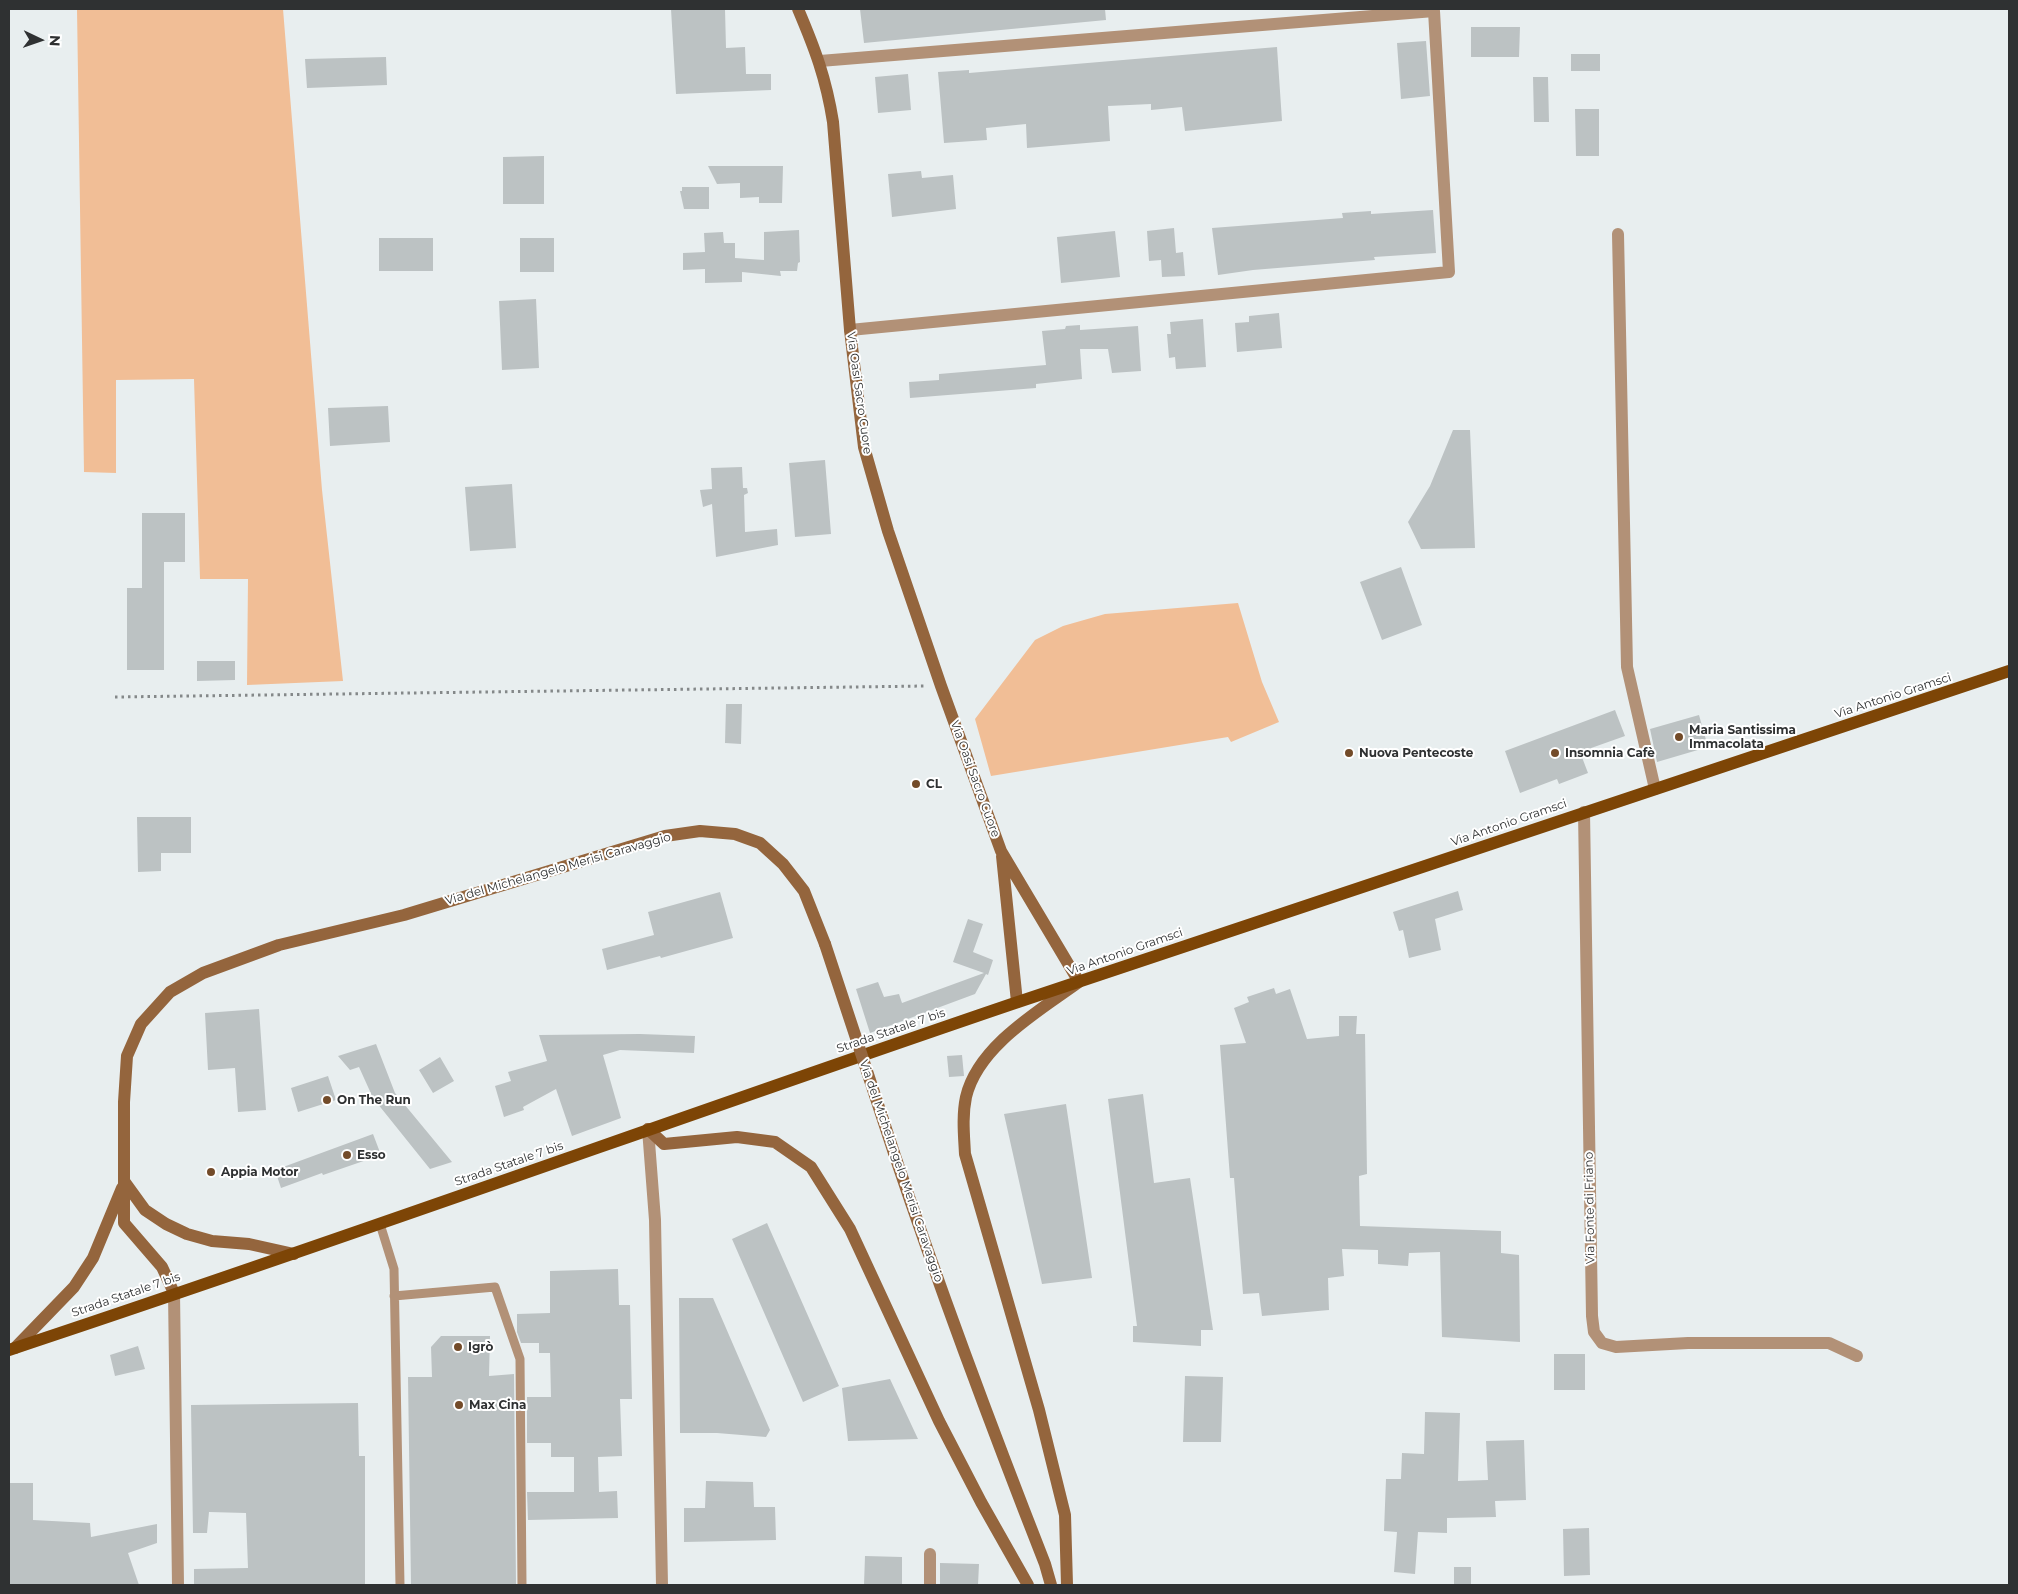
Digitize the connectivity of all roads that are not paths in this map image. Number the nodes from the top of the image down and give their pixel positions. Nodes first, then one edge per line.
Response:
1 (798, 9) edge
2 (820, 61) junction
3 (1618, 234) dead end
4 (850, 330) junction
5 (2009, 672) edge
6 (1655, 789) junction
7 (1584, 812) junction
8 (1001, 851) junction
9 (1079, 982) junction
10 (1017, 1002) junction
11 (648, 1129) junction
12 (124, 1181) junction
13 (380, 1224) junction
14 (294, 1254) junction
15 (174, 1293) junction
16 (394, 1296) junction
17 (12, 1349) edge
18 (1857, 1356) dead end
19 (930, 1554) dead end
20 (178, 1585) edge
21 (400, 1585) edge
22 (522, 1585) edge
23 (662, 1585) edge
24 (930, 1585) edge
25 (1028, 1585) edge
26 (1051, 1585) edge
27 (1067, 1585) edge

1 - 2 street, Via Oasi Sacro Cuore
2 - 4 street, Via Oasi Sacro Cuore
2 - 4 street
3 - 6 street
4 - 8 street, Via Oasi Sacro Cuore
5 - 6 main road, Via Antonio Gramsci
6 - 7 main road, Via Antonio Gramsci
7 - 9 main road, Via Antonio Gramsci
7 - 18 street, Via Fonte di Friano
8 - 9 street, Via Oasi Sacro Cuore
8 - 10 street, Via Oasi Sacro Cuore
9 - 10 main road, Via Antonio Gramsci
9 - 27 street
10 - 11 main road, Strada Statale 7 bis
11 - 13 main road, Strada Statale 7 bis
11 - 23 street
11 - 25 street
12 - 14 street
12 - 15 street, Via del Michelangelo Merisi Caravaggio
12 - 17 street
12 - 26 street, Via del Michelangelo Merisi Caravaggio, bridge
13 - 14 main road, Strada Statale 7 bis
13 - 16 lane
14 - 15 main road, Strada Statale 7 bis
15 - 17 main road, Strada Statale 7 bis
15 - 20 street
16 - 21 lane
16 - 22 lane
19 - 24 street

